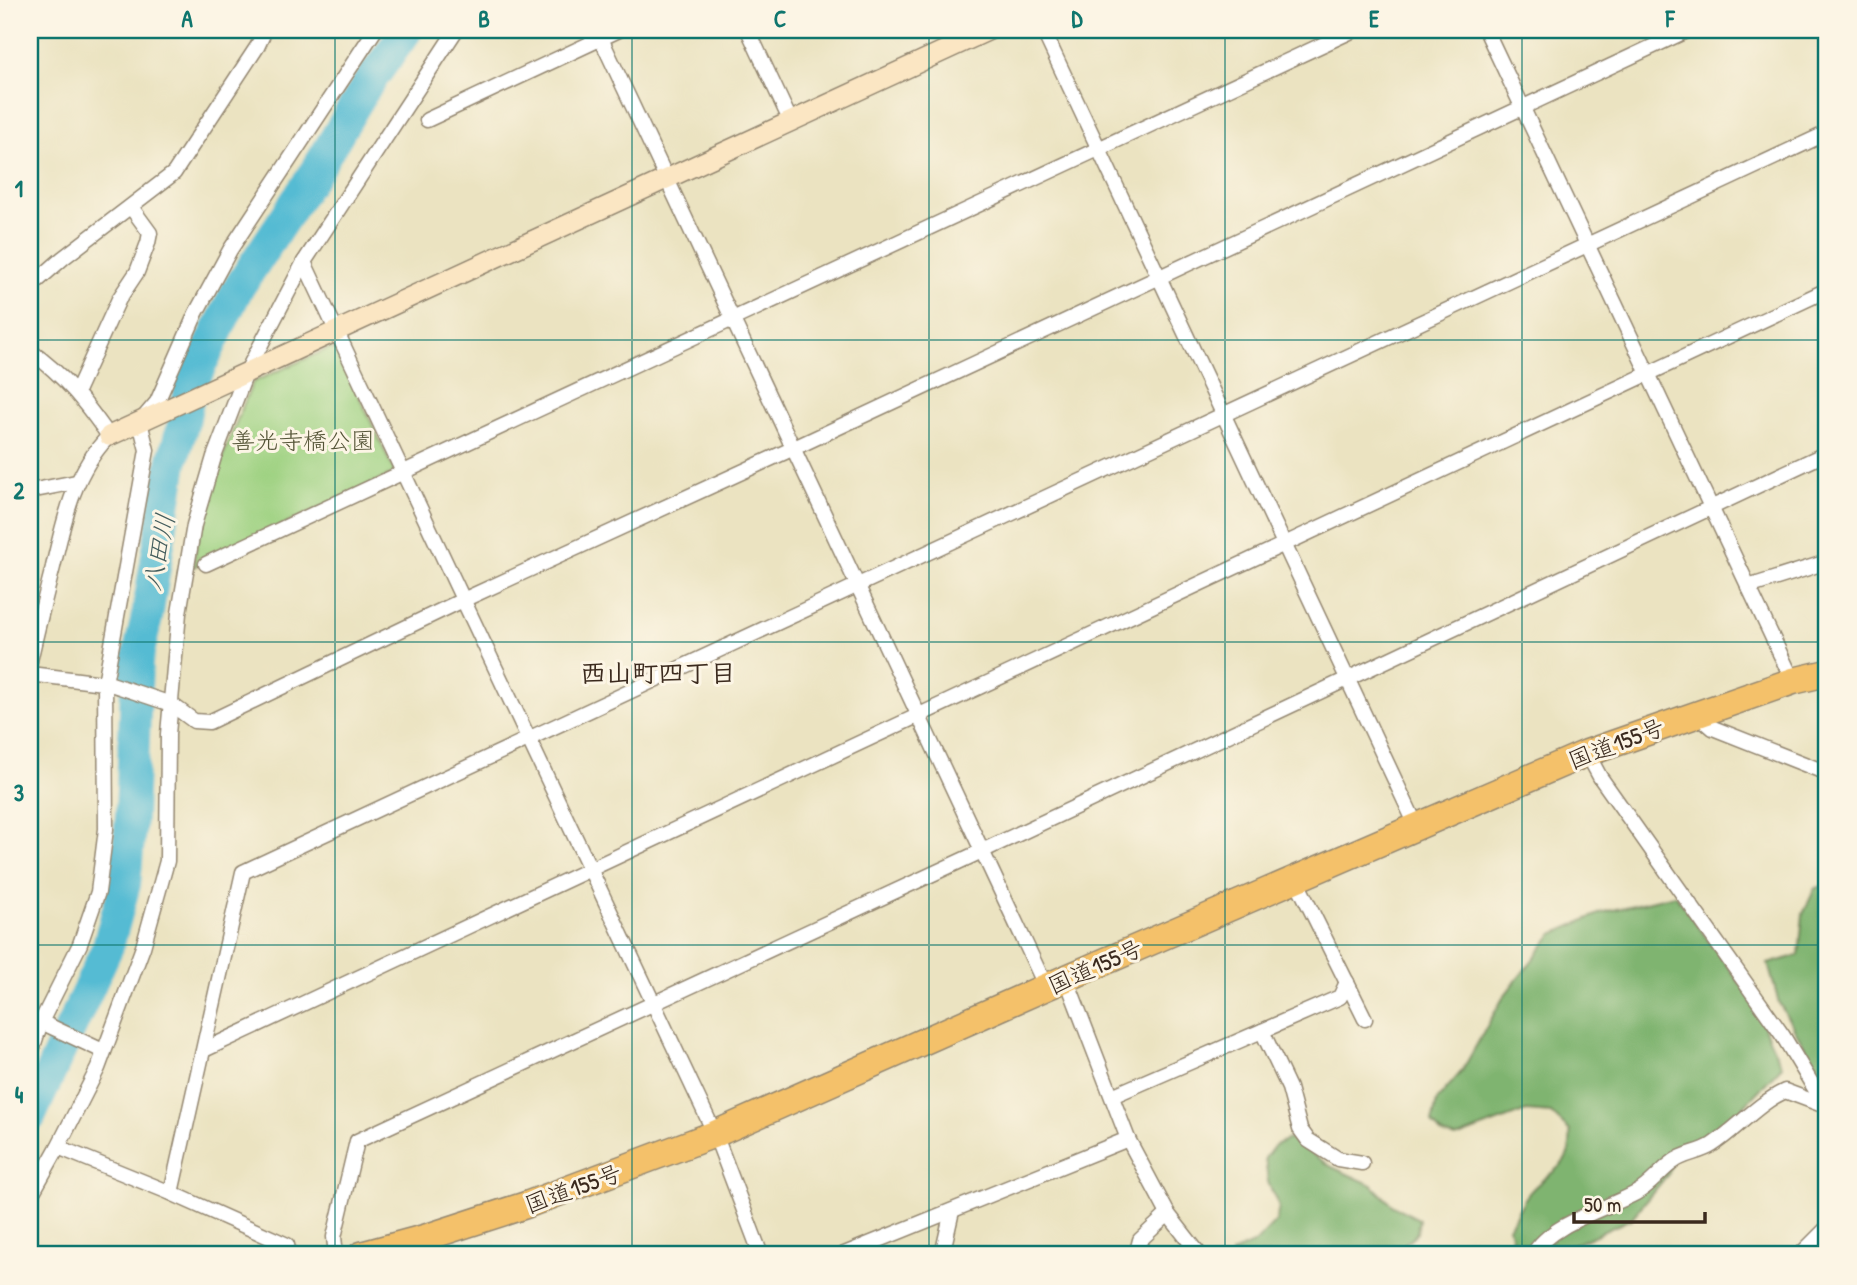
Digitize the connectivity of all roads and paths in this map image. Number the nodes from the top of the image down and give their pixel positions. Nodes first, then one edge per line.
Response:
1 (265, 30) edge
2 (375, 30) edge
3 (456, 30) edge
4 (619, 30) edge
5 (748, 30) edge
6 (989, 30) edge
7 (1043, 30) edge
8 (1354, 30) edge
9 (1486, 30) edge
10 (1688, 30) edge
11 (599, 34) edge
12 (1522, 107) junction
13 (427, 120) dead end
14 (791, 122) junction
15 (1827, 133) edge
16 (1099, 148) junction
17 (668, 180) junction
18 (131, 207) junction
19 (1588, 245) junction
20 (304, 262) junction
21 (1160, 277) junction
22 (30, 287) edge
23 (1827, 290) edge
24 (734, 320) junction
25 (338, 332) junction
26 (30, 352) edge
27 (246, 373) junction
28 (1648, 374) junction
29 (77, 391) junction
30 (1223, 416) junction
31 (140, 422) junction
32 (109, 436) junction
33 (794, 448) junction
34 (1827, 453) edge
35 (402, 472) junction
36 (76, 482) junction
37 (30, 491) edge
38 (1710, 507) junction
39 (1284, 544) junction
40 (1827, 562) edge
41 (206, 564) dead end
42 (858, 586) junction
43 (1748, 587) junction
44 (463, 600) junction
45 (30, 661) edge
46 (1827, 673) edge
47 (30, 674) edge
48 (1346, 679) junction
49 (1793, 681) junction
50 (108, 683) junction
51 (169, 703) junction
52 (1697, 713) junction
53 (918, 716) junction
54 (528, 739) junction
55 (1587, 753) junction
56 (1827, 773) edge
57 (1416, 825) junction
58 (982, 851) junction
59 (589, 869) junction
60 (1294, 878) junction
61 (1347, 982) junction
62 (1056, 983) junction
63 (653, 1004) junction
64 (1365, 1019) dead end
65 (39, 1023) edge
66 (1262, 1031) junction
67 (103, 1051) junction
68 (204, 1051) junction
69 (30, 1056) edge
70 (1112, 1096) junction
71 (1826, 1107) edge
72 (715, 1134) junction
73 (1128, 1139) junction
74 (58, 1147) junction
75 (1362, 1163) dead end
76 (171, 1193) junction
77 (30, 1197) edge
78 (952, 1211) junction
79 (1168, 1214) junction
80 (1827, 1228) edge
81 (289, 1255) edge
82 (336, 1255) edge
83 (361, 1255) edge
84 (761, 1255) edge
85 (842, 1255) edge
86 (942, 1255) edge
87 (1136, 1255) edge
88 (1200, 1255) edge
89 (1533, 1255) edge
90 (1800, 1255) edge

1 - 18 street
2 - 31 street
3 - 20 street
4 - 11 street
5 - 14 street
6 - 14 street
7 - 16 street
8 - 16 street
9 - 12 street
10 - 12 street
11 - 13 street
11 - 17 street
12 - 19 street
12 - 21 street
14 - 17 street
15 - 19 street
16 - 21 street
16 - 24 street
17 - 24 street
17 - 25 street
18 - 22 street
18 - 29 street
19 - 28 street
19 - 30 street
20 - 25 street
20 - 27 street
21 - 30 street
21 - 33 street
23 - 28 street
24 - 33 street
24 - 35 street
25 - 27 street
25 - 35 street
26 - 29 street
27 - 31 street
27 - 51 street
28 - 38 street
28 - 39 street
29 - 32 street
30 - 39 street
30 - 42 street
31 - 32 street
31 - 50 street
32 - 36 street
33 - 42 street
33 - 44 street
34 - 38 street
35 - 41 street
35 - 44 street
36 - 37 street
36 - 45 street
38 - 43 street
38 - 48 street
39 - 48 street
39 - 53 street
40 - 43 street
42 - 53 street
42 - 54 street
43 - 49 street
44 - 51 street
44 - 54 street
46 - 49 highway, 国道155号
47 - 50 street
48 - 57 street
48 - 58 street
49 - 52 highway, 国道155号
50 - 51 street
50 - 65 street
51 - 67 street
52 - 55 highway, 国道155号
52 - 56 street
53 - 58 street
53 - 59 street
54 - 59 street
54 - 68 street
55 - 57 highway, 国道155号
55 - 71 street
57 - 60 highway, 国道155号
58 - 62 street
58 - 63 street
59 - 63 street
59 - 68 street
60 - 61 street
60 - 62 highway, 国道155号
61 - 64 street
61 - 66 street
62 - 70 street
62 - 72 highway, 国道155号
63 - 72 street
63 - 82 street
65 - 67 street
65 - 69 street
66 - 70 street
66 - 75 street
67 - 74 street
68 - 76 street
70 - 73 street
71 - 89 street
72 - 83 highway, 国道155号
72 - 84 street
73 - 78 street
73 - 79 street
74 - 76 street
74 - 77 street
76 - 81 street
78 - 85 street
78 - 86 street
79 - 87 street
79 - 88 street
80 - 90 street

